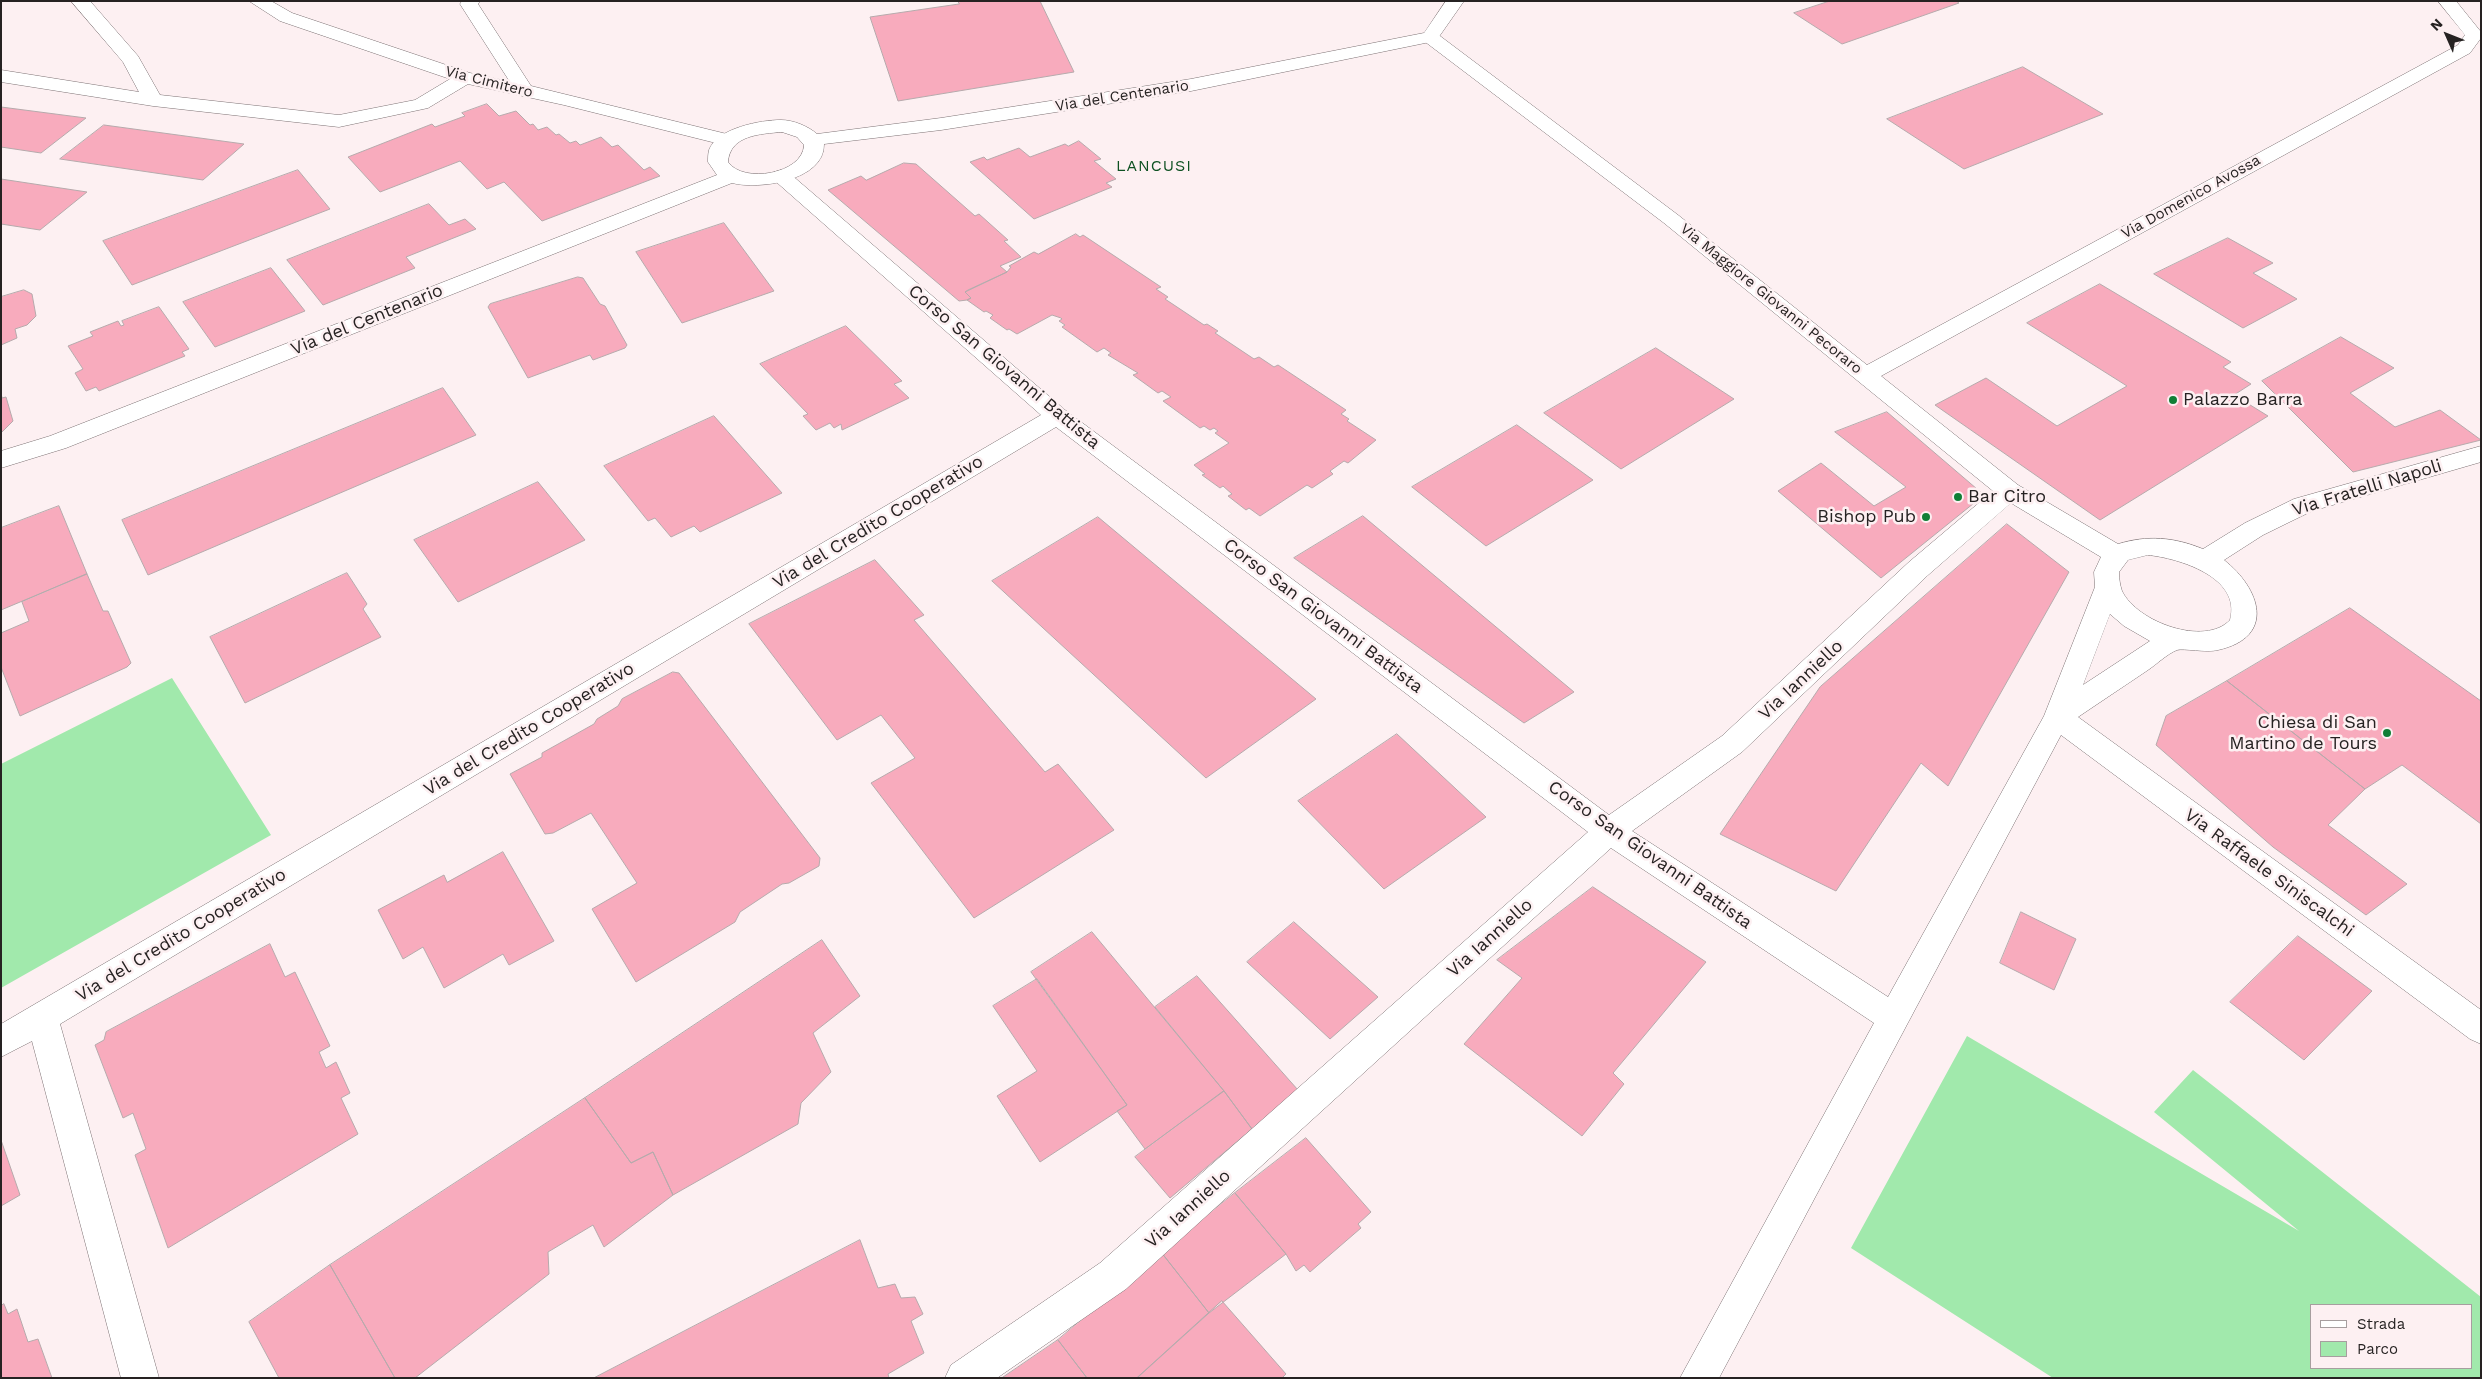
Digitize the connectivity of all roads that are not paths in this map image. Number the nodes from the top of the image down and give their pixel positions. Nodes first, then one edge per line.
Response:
1 (80, 1) edge
2 (258, 1) edge
3 (471, 1) edge
4 (1455, 1) edge
5 (2447, 1) edge
6 (1430, 37) junction
7 (1, 76) edge
8 (464, 78) junction
9 (525, 91) junction
10 (153, 100) junction
11 (728, 140) junction
12 (812, 140) junction
13 (732, 176) junction
14 (781, 176) junction
15 (1865, 374) junction
16 (1057, 416) junction
17 (2481, 454) edge
18 (1, 460) edge
19 (2009, 491) junction
20 (2117, 555) junction
21 (2205, 560) junction
22 (2107, 588) junction
23 (2173, 639) junction
24 (2057, 717) junction
25 (1609, 831) junction
26 (42, 1017) junction
27 (1893, 1018) junction
28 (2481, 1029) edge
29 (1, 1042) edge
30 (140, 1378) edge
31 (964, 1378) edge
32 (1699, 1378) edge

1 - 10 street
2 - 8 street, Via Cimitero
3 - 9 street
4 - 6 street
5 - 15 street, Via Domenico Avossa
6 - 12 street, Via del Centenario
6 - 15 street, Via Maggiore Giovanni Pecoraro
7 - 10 street
8 - 9 street, Via Cimitero
8 - 10 street
9 - 11 street, Via Cimitero
11 - 12 street
11 - 13 street
12 - 14 street
13 - 14 street
13 - 18 street, Via del Centenario
14 - 16 street, Corso San Giovanni Battista
15 - 19 street, Via Maggiore Giovanni Pecoraro
16 - 25 street, Corso San Giovanni Battista
16 - 26 street, Via del Credito Cooperativo
17 - 21 street, Via Fratelli Napoli
19 - 20 street, Via Maggiore Giovanni Pecoraro
19 - 25 street, Via Ianniello
20 - 21 street
20 - 22 street
21 - 23 street
22 - 23 street
22 - 24 street
23 - 24 street
24 - 27 street
24 - 28 street, Via Raffaele Siniscalchi
25 - 27 street, Corso San Giovanni Battista
25 - 31 street, Via Ianniello
26 - 29 street, Via del Credito Cooperativo
26 - 30 street
27 - 32 street

